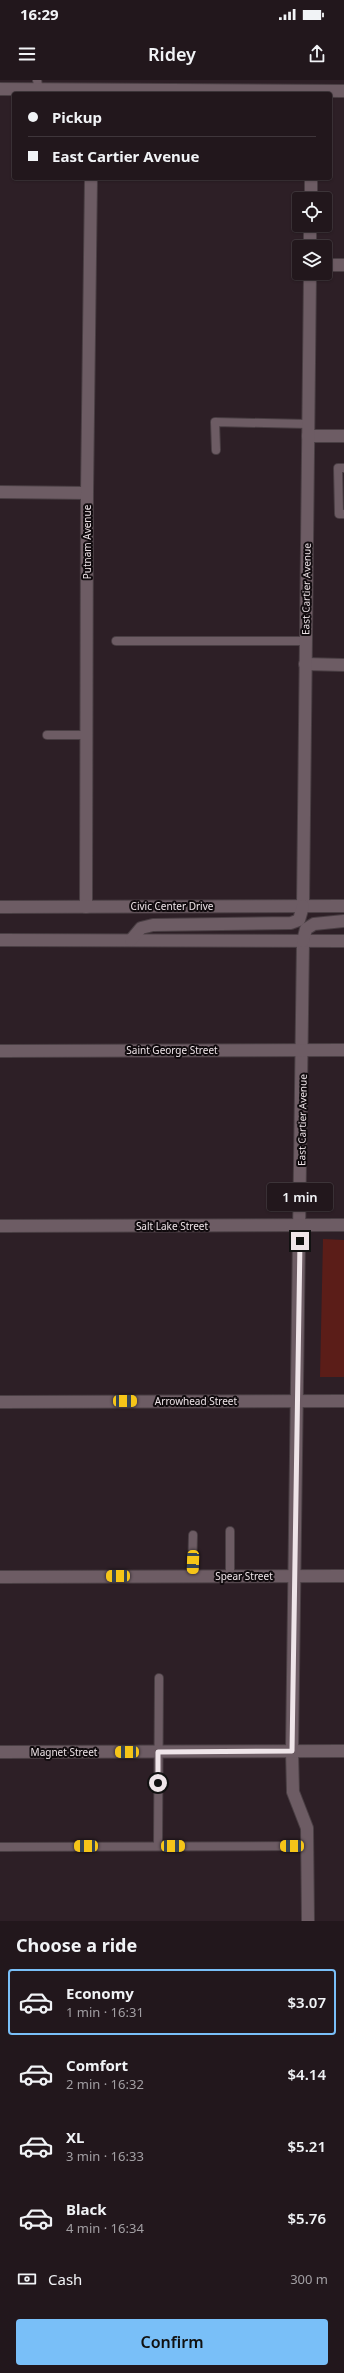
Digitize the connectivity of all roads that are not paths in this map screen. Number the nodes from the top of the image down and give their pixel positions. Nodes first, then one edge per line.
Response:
1 (38, 85) edge
2 (92, 88) edge
3 (312, 89) edge
4 (0, 90) edge
5 (344, 91) edge
6 (91, 180) edge
7 (311, 180) edge
8 (311, 192) edge
9 (332, 265) edge
10 (344, 265) edge
11 (310, 280) edge
12 (308, 424) junction
13 (308, 436) junction
14 (344, 436) edge
15 (216, 450) dead end
16 (344, 468) edge
17 (0, 492) edge
18 (87, 492) junction
19 (344, 514) edge
20 (116, 641) dead end
21 (306, 641) junction
22 (305, 664) junction
23 (344, 665) edge
24 (47, 735) dead end
25 (86, 735) junction
26 (303, 906) junction
27 (344, 906) edge
28 (0, 907) edge
29 (86, 907) junction
30 (344, 921) edge
31 (0, 940) edge
32 (131, 940) junction
33 (303, 941) junction
34 (344, 941) edge
35 (303, 1050) junction
36 (344, 1050) edge
37 (0, 1051) edge
38 (344, 1225) edge
39 (0, 1226) edge
40 (300, 1226) junction
41 (297, 1401) junction
42 (344, 1401) edge
43 (0, 1402) edge
44 (230, 1531) dead end
45 (193, 1535) dead end
46 (192, 1576) junction
47 (230, 1576) junction
48 (295, 1576) junction
49 (344, 1576) edge
50 (0, 1577) edge
51 (159, 1678) dead end
52 (292, 1751) junction
53 (344, 1751) edge
54 (0, 1752) edge
55 (158, 1752) junction
56 (158, 1846) junction
57 (307, 1846) junction
58 (0, 1847) edge
59 (308, 1921) edge

1 - 2 street
1 - 4 street
2 - 3 street
3 - 5 street
6 - 18 street, Putnam Avenue
7 - 8 street
9 - 10 street
11 - 12 street, East Cartier Avenue
12 - 13 street, East Cartier Avenue
12 - 15 lane
13 - 14 street
13 - 21 street, East Cartier Avenue
16 - 19 lane
17 - 18 street
18 - 25 street, Putnam Avenue
20 - 21 lane
21 - 22 street, East Cartier Avenue
22 - 23 street
22 - 26 street, East Cartier Avenue
24 - 25 lane
25 - 29 street, Putnam Avenue
26 - 27 street, Civic Center Drive
26 - 29 street, Civic Center Drive
26 - 32 street
28 - 29 street, Civic Center Drive
30 - 33 street
31 - 32 street
32 - 33 street
33 - 34 street
33 - 35 street, East Cartier Avenue
35 - 36 street, Saint George Street
35 - 37 street, Saint George Street
35 - 40 street, East Cartier Avenue
38 - 40 street, Salt Lake Street
39 - 40 street, Salt Lake Street
40 - 41 street, East Cartier Avenue
41 - 42 street, Arrowhead Street
41 - 43 street, Arrowhead Street
41 - 48 street, East Cartier Avenue
44 - 47 lane
45 - 46 lane
46 - 47 street, Spear Street
46 - 50 street, Spear Street
47 - 48 street, Spear Street
48 - 49 street, Spear Street
48 - 52 street, East Cartier Avenue
51 - 55 lane
52 - 53 street, Magnet Street
52 - 55 street, Magnet Street
52 - 57 street, East Cartier Avenue
54 - 55 street, Magnet Street
55 - 56 lane
56 - 57 lane
56 - 58 lane
57 - 59 street, East Cartier Avenue

